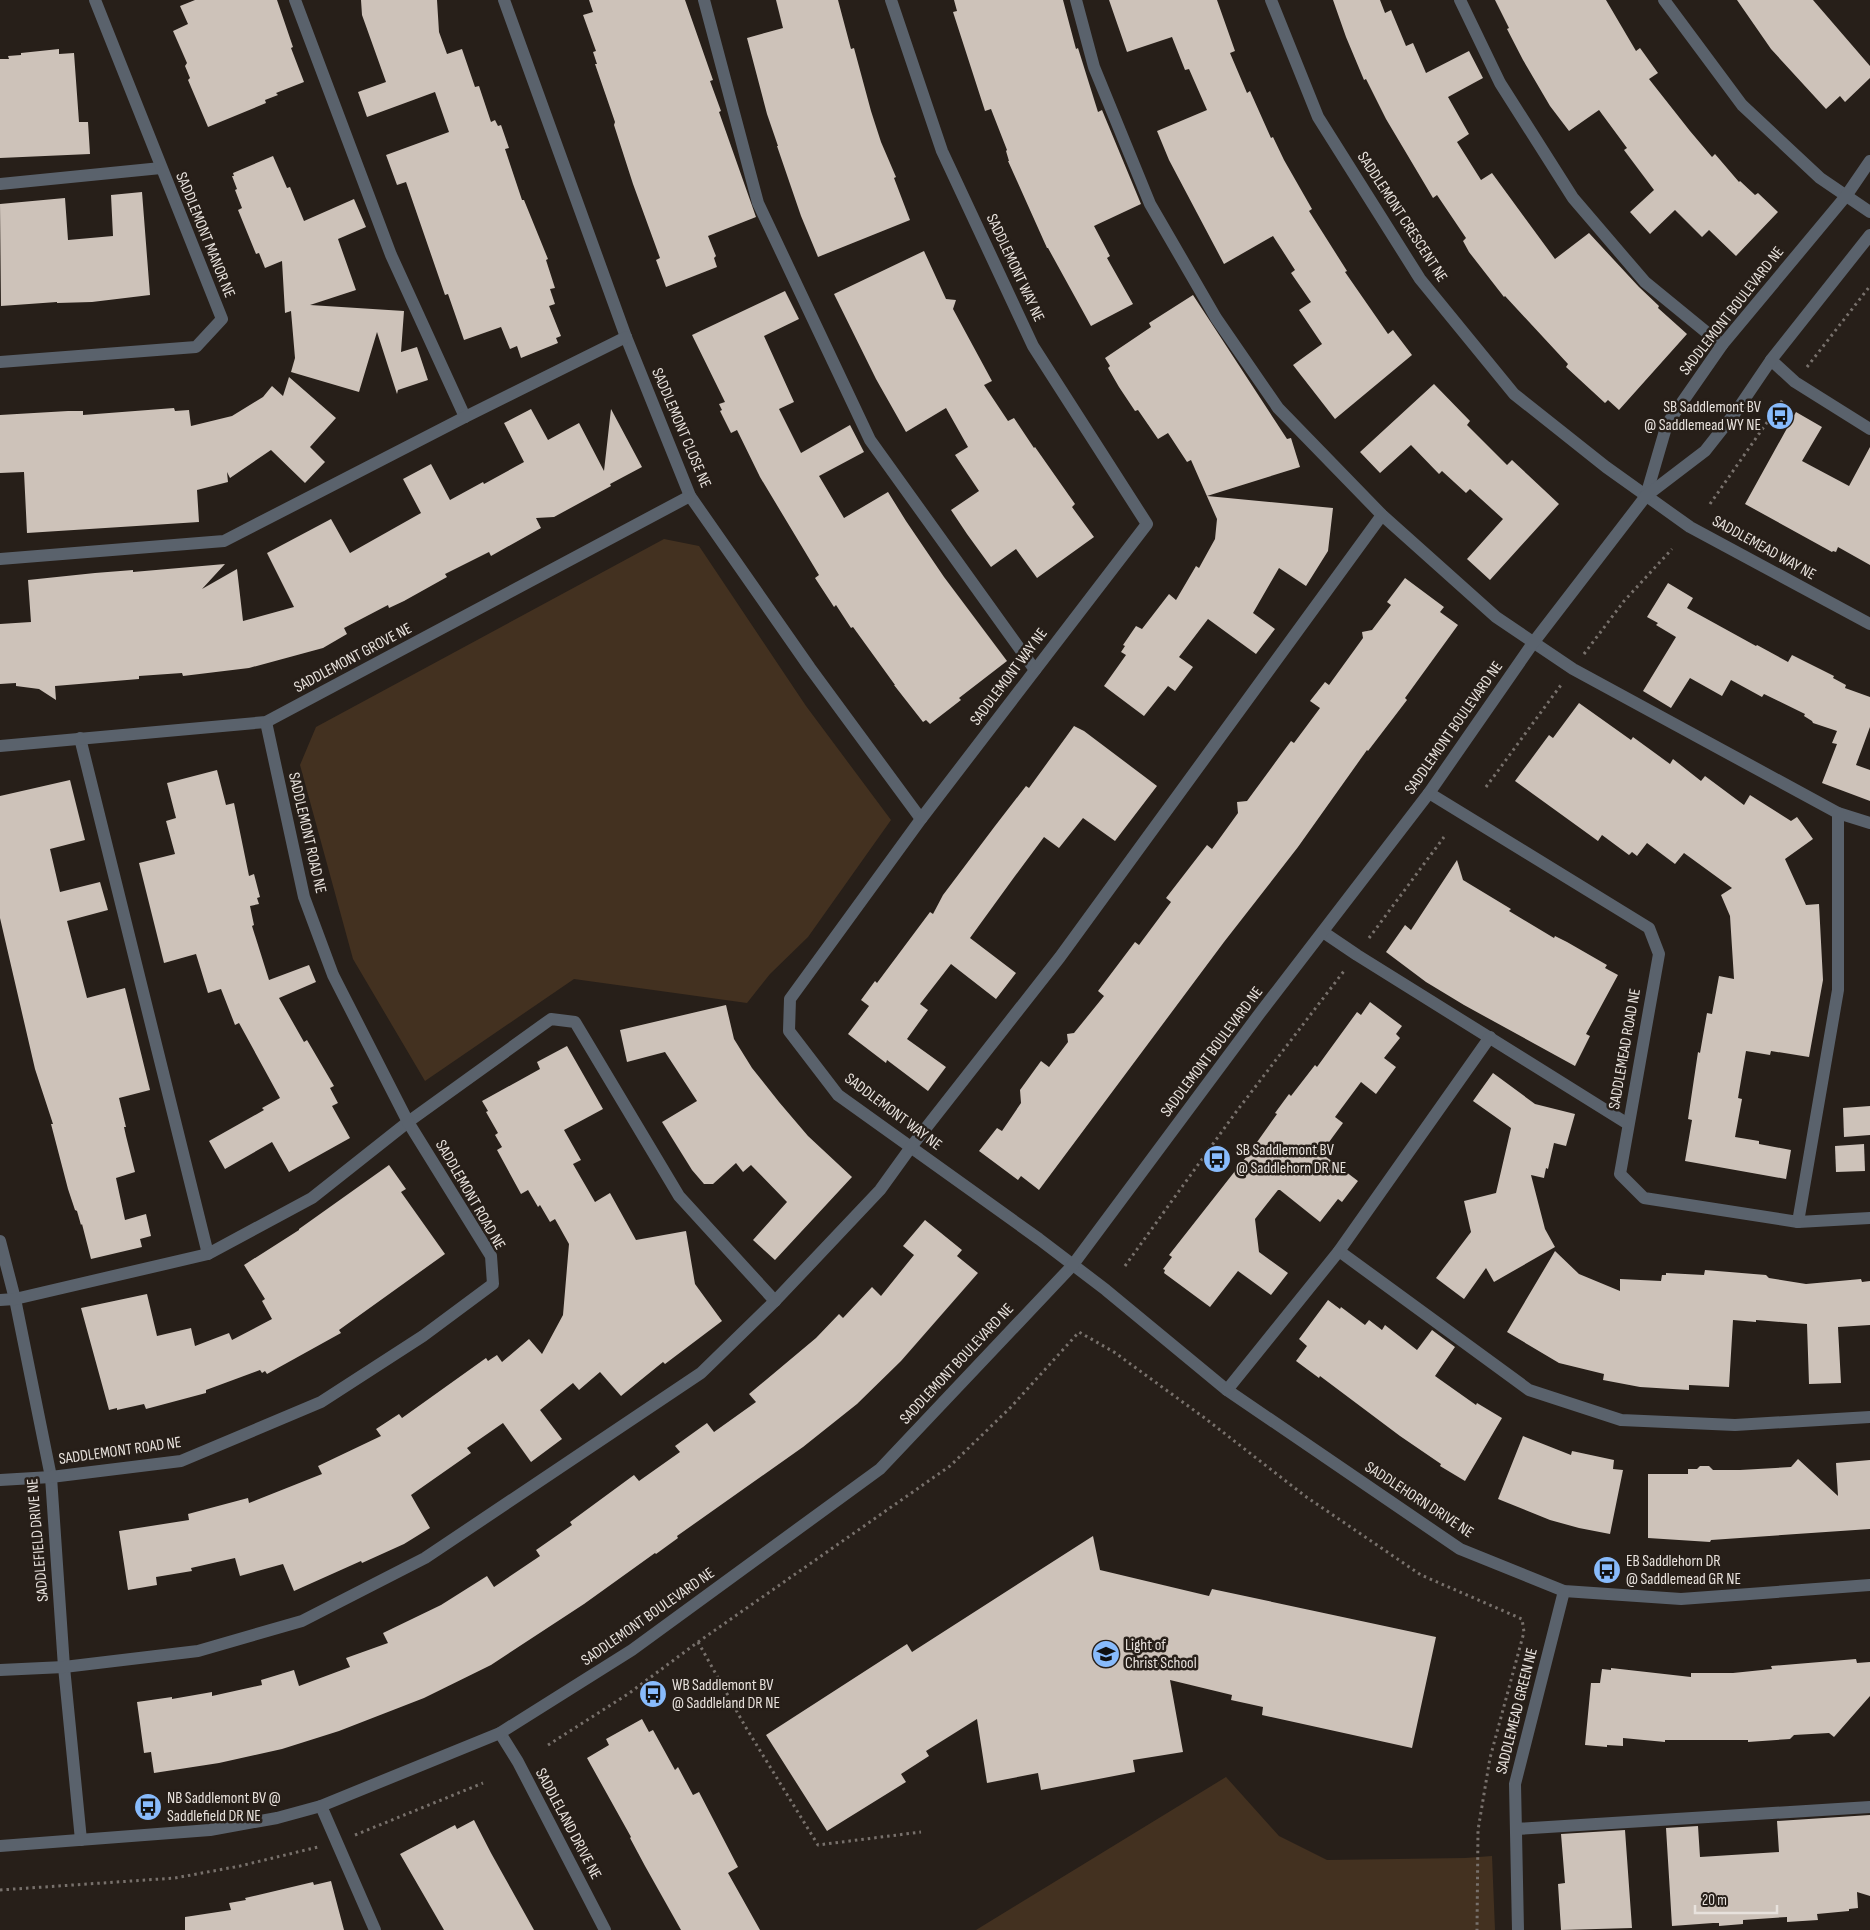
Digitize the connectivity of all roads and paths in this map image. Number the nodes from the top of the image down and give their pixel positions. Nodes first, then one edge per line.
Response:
1 (95, 0) edge
2 (295, 0) edge
3 (504, 0) edge
4 (704, 0) edge
5 (891, 0) edge
6 (1076, 0) edge
7 (1271, 0) edge
8 (1460, 0) edge
9 (1664, 0) edge
10 (1870, 161) edge
11 (161, 168) junction
12 (0, 184) edge
13 (1846, 196) junction
14 (1870, 212) edge
15 (1870, 235) edge
16 (626, 337) junction
17 (1722, 345) junction
18 (1771, 360) junction
19 (0, 362) edge
20 (465, 417) junction
21 (1870, 429) edge
22 (690, 496) junction
23 (1646, 496) junction
24 (1382, 515) junction
25 (0, 559) edge
26 (1870, 624) edge
27 (1534, 643) junction
28 (1035, 670) junction
29 (266, 722) junction
30 (80, 738) junction
31 (0, 746) edge
32 (1429, 793) junction
33 (1838, 813) junction
34 (921, 819) junction
35 (1870, 823) edge
36 (1444, 837) dead end
37 (1323, 932) junction
38 (1357, 955) junction
39 (1490, 1038) junction
40 (408, 1122) junction
41 (1628, 1124) junction
42 (911, 1147) junction
43 (1870, 1218) edge
44 (1798, 1222) junction
45 (0, 1241) edge
46 (1338, 1251) junction
47 (208, 1254) junction
48 (1072, 1266) junction
49 (1126, 1266) dead end
50 (15, 1298) junction
51 (0, 1300) edge
52 (776, 1301) junction
53 (1226, 1390) junction
54 (1870, 1417) edge
55 (51, 1476) junction
56 (0, 1480) edge
57 (1870, 1585) edge
58 (1564, 1591) junction
59 (698, 1642) junction
60 (64, 1667) junction
61 (0, 1670) edge
62 (500, 1733) junction
63 (548, 1744) dead end
64 (483, 1783) dead end
65 (320, 1806) junction
66 (1870, 1807) edge
67 (1516, 1829) junction
68 (921, 1832) dead end
69 (80, 1840) junction
70 (336, 1843) junction
71 (0, 1846) edge
72 (0, 1890) edge
73 (374, 1930) edge
74 (605, 1930) edge
75 (1477, 1930) edge
76 (1518, 1930) edge

1 - 11 street, SADDLEMONT MANOR NE
2 - 20 street
3 - 16 street, SADDLEMONT CLOSE NE
4 - 28 street
5 - 28 street, SADDLEMONT WAY NE
6 - 24 street
7 - 23 street, SADDLEMONT CRESCENT NE
8 - 17 street
9 - 13 street
10 - 13 street, SADDLEMONT BOULEVARD NE
11 - 12 street
11 - 19 street, SADDLEMONT MANOR NE
13 - 14 street
13 - 17 street, SADDLEMONT BOULEVARD NE
15 - 18 street, SADDLEMONT BOULEVARD NE
16 - 20 street
16 - 22 street, SADDLEMONT CLOSE NE
17 - 23 street, SADDLEMONT BOULEVARD NE
18 - 21 street
18 - 23 street, SADDLEMONT BOULEVARD NE
20 - 25 street
22 - 29 street, SADDLEMONT GROVE NE
22 - 34 street, SADDLEMONT CLOSE NE
23 - 26 street, SADDLEMEAD WAY NE
23 - 27 street, SADDLEMONT BOULEVARD NE
24 - 27 street
24 - 42 street
27 - 32 street, SADDLEMONT BOULEVARD NE
27 - 33 street
28 - 34 street, SADDLEMONT WAY NE
29 - 30 street, SADDLEMONT GROVE NE
29 - 40 street, SADDLEMONT ROAD NE
30 - 31 street, SADDLEMONT GROVE NE
30 - 47 street
32 - 37 street, SADDLEMONT BOULEVARD NE
32 - 41 street, SADDLEMEAD ROAD NE
33 - 35 street
33 - 44 street
34 - 42 street, SADDLEMONT WAY NE
36 - 38 path
37 - 38 street
37 - 48 street, SADDLEMONT BOULEVARD NE
38 - 39 street
38 - 49 path
39 - 41 street
39 - 46 street
40 - 47 street
40 - 52 street
40 - 55 street, SADDLEMONT ROAD NE
41 - 44 street, SADDLEMEAD ROAD NE
42 - 48 street, SADDLEMONT WAY NE
42 - 52 street
43 - 44 street, SADDLEMEAD ROAD NE
45 - 50 street, SADDLEFIELD DRIVE NE
46 - 53 street
46 - 54 street
47 - 50 street
48 - 53 street, SADDLEHORN DRIVE NE
48 - 62 street, SADDLEMONT BOULEVARD NE
50 - 51 street
50 - 55 street, SADDLEFIELD DRIVE NE
52 - 60 street
53 - 58 street, SADDLEHORN DRIVE NE
55 - 56 street
55 - 60 street, SADDLEFIELD DRIVE NE
57 - 58 street, SADDLEHORN DRIVE NE
58 - 67 street, SADDLEMEAD GREEN NE
59 - 63 path
59 - 68 path
59 - 75 path
60 - 61 street
60 - 69 street, SADDLEFIELD DRIVE NE
62 - 65 street, SADDLEMONT BOULEVARD NE
62 - 74 street, SADDLELAND DRIVE NE
64 - 70 path
65 - 69 street, SADDLEMONT BOULEVARD NE
65 - 70 street
66 - 67 street
67 - 76 street, SADDLEMEAD GREEN NE
69 - 71 street, SADDLEMONT BOULEVARD NE
70 - 72 path
70 - 73 street

